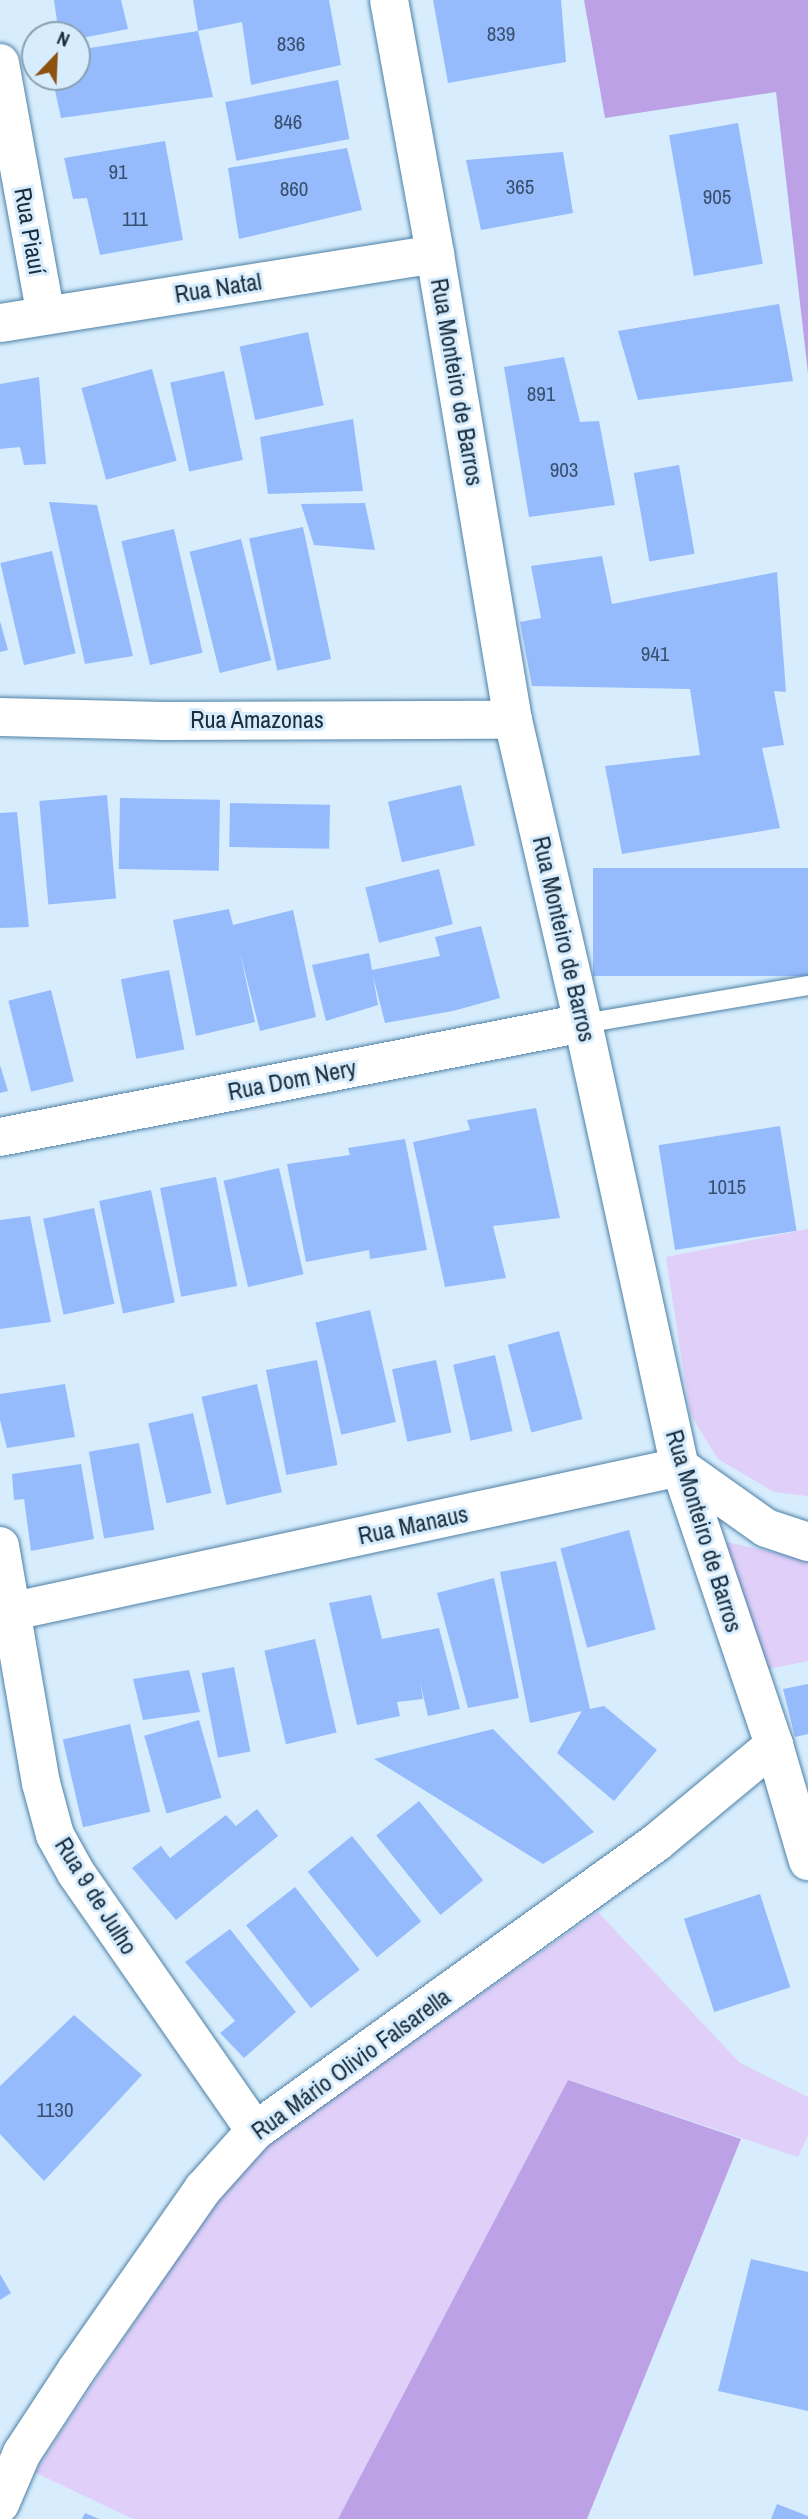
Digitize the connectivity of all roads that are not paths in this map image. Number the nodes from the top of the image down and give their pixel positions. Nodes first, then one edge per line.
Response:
1 (389, 0) edge
2 (0, 63) edge
3 (435, 254) junction
4 (46, 316) junction
5 (0, 323) edge
6 (0, 717) edge
7 (513, 720) junction
8 (808, 985) edge
9 (583, 1023) junction
10 (0, 1137) edge
11 (680, 1467) junction
12 (808, 1542) edge
13 (0, 1546) edge
14 (6, 1612) edge
15 (774, 1745) junction
16 (808, 1861) edge
17 (255, 2131) junction
18 (11, 2442) edge
19 (0, 2504) edge

1 - 3 street, Rua Monteiro de Barros
2 - 4 street, Rua Piauí
3 - 4 street, Rua Natal
3 - 7 street, Rua Monteiro de Barros
4 - 5 street, Rua Natal
6 - 7 street, Rua Amazonas
7 - 9 street, Rua Monteiro de Barros
8 - 9 lane
9 - 10 street, Rua Dom Nery
9 - 11 street, Rua Monteiro de Barros
11 - 12 street
11 - 14 street, Rua Manaus
11 - 15 street, Rua Monteiro de Barros
13 - 14 street, Rua 9 de Julho
14 - 17 street, Rua 9 de Julho
15 - 16 street, Rua Monteiro de Barros
15 - 17 street, Rua Mário Olivio Falsarella
17 - 18 street, Rua Mário Olivio Falsarella
18 - 19 street, Rua Mário Olivio Falsarella

